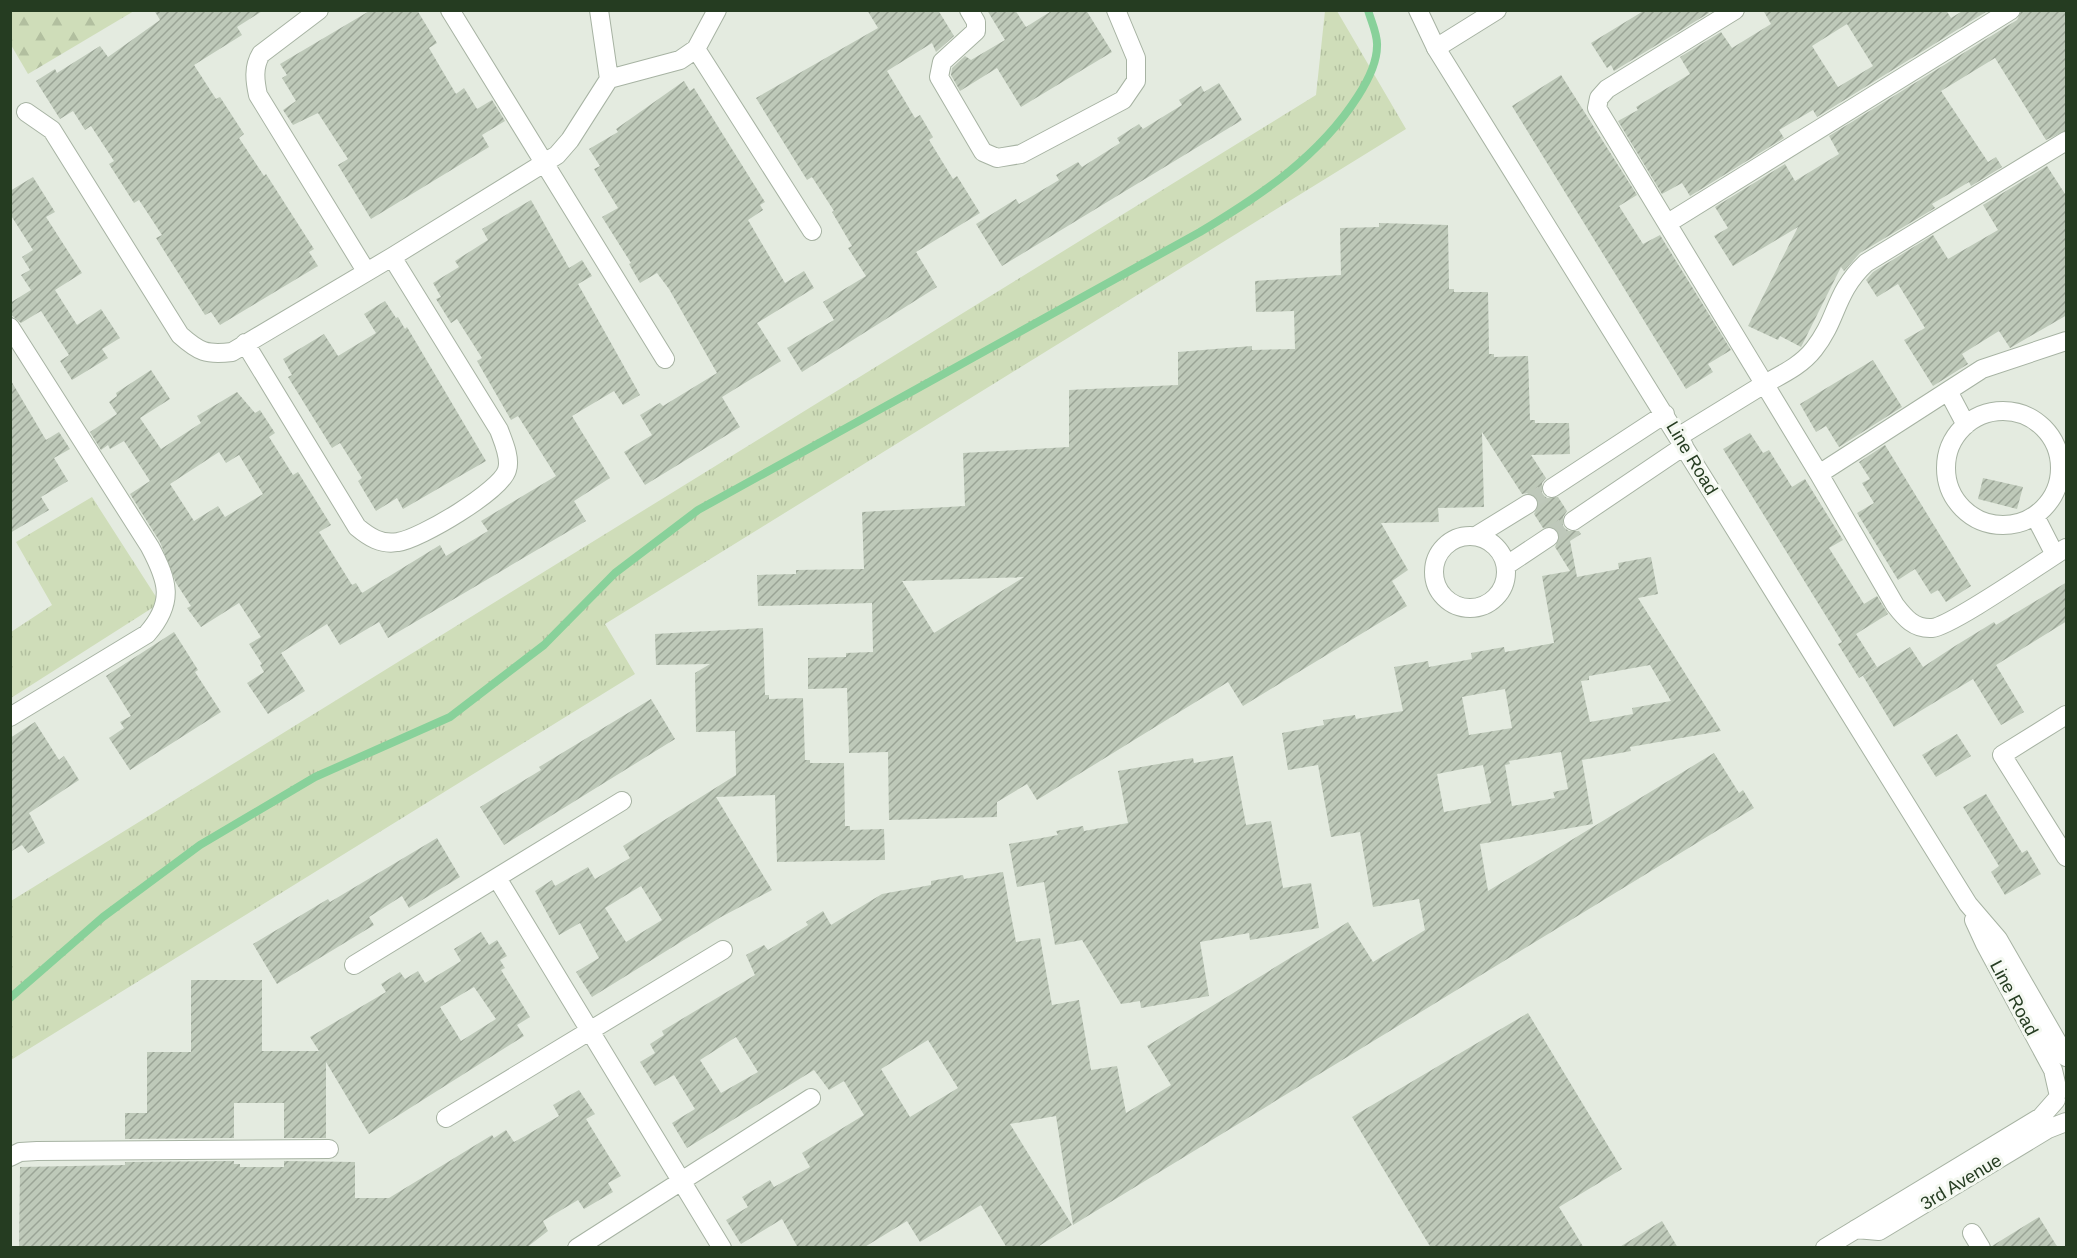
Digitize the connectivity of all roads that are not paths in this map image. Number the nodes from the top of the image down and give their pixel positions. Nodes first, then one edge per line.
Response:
1 (319, 10) edge
2 (450, 10) edge
3 (599, 10) edge
4 (717, 10) edge
5 (969, 10) edge
6 (1116, 10) edge
7 (1418, 10) edge
8 (1497, 10) edge
9 (1735, 10) edge
10 (2011, 10) edge
11 (1436, 48) junction
12 (696, 49) junction
13 (609, 79) junction
14 (26, 112) dead end
15 (2067, 141) edge
16 (546, 162) junction
17 (1668, 223) junction
18 (812, 231) dead end
19 (392, 257) junction
20 (366, 271) junction
21 (10, 327) edge
22 (2067, 341) edge
23 (246, 343) junction
24 (665, 359) dead end
25 (1764, 384) junction
26 (1948, 391) junction
27 (1665, 414) junction
28 (1966, 425) junction
29 (1681, 442) junction
30 (1819, 474) junction
31 (1552, 488) tunnel mouth
32 (1528, 504) tunnel mouth
33 (2036, 516) junction
34 (1573, 521) tunnel mouth
35 (1476, 536) junction
36 (1549, 537) tunnel mouth
37 (2061, 551) edge
38 (1507, 565) junction
39 (2067, 715) edge
40 (10, 717) edge
41 (622, 801) dead end
42 (2067, 857) edge
43 (497, 878) junction
44 (1968, 904) junction
45 (723, 950) dead end
46 (354, 964) dead end
47 (591, 1029) junction
48 (2067, 1057) edge
49 (2060, 1092) edge
50 (811, 1098) dead end
51 (446, 1118) dead end
52 (2067, 1122) edge
53 (329, 1149) dead end
54 (10, 1156) edge
55 (682, 1180) junction
56 (1854, 1229) junction
57 (577, 1248) edge
58 (723, 1248) edge
59 (1825, 1248) edge

1 - 20 street
2 - 16 street
3 - 13 street
4 - 12 street
5 - 6 street
7 - 11 street, Line Road
8 - 11 street
9 - 17 street
10 - 17 street
11 - 27 street, Line Road
12 - 13 street
12 - 18 street
13 - 16 street
14 - 23 street
15 - 25 street
16 - 19 street
16 - 24 street
17 - 25 street
19 - 20 street
19 - 23 street
20 - 23 street
21 - 40 street
22 - 26 street
25 - 29 street
25 - 30 street
26 - 28 street
26 - 30 street
27 - 29 street, Line Road
27 - 31 street
28 - 33 street
28 - 33 street
29 - 34 street
29 - 44 street, Line Road
30 - 37 street
32 - 35 street
33 - 37 street
35 - 38 street
35 - 38 street
36 - 38 street
39 - 42 street
41 - 43 street
43 - 46 street
43 - 47 street
44 - 48 street, Line Road
44 - 49 street, Line Road
45 - 47 street
47 - 51 street
47 - 55 street
49 - 52 street, Line Road
49 - 56 street, 3rd Avenue
50 - 55 street
52 - 56 street, 3rd Avenue
53 - 54 street
55 - 57 street
55 - 58 street
56 - 59 street, 3rd Avenue

